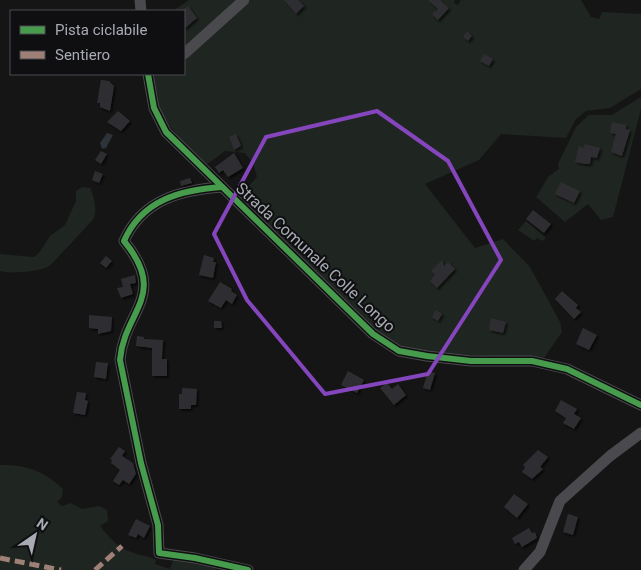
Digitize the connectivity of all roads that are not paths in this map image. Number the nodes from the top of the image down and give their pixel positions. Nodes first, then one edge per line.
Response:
1 (244, 0) edge
2 (185, 53) edge
3 (148, 75) edge
4 (222, 187) junction
5 (641, 405) edge
6 (641, 433) edge
7 (248, 570) edge
8 (524, 570) edge

1 - 2 street
3 - 4 street, Strada Comunale Colle Longo
4 - 5 street, Strada Comunale Colle Longo
4 - 7 street
6 - 8 street

